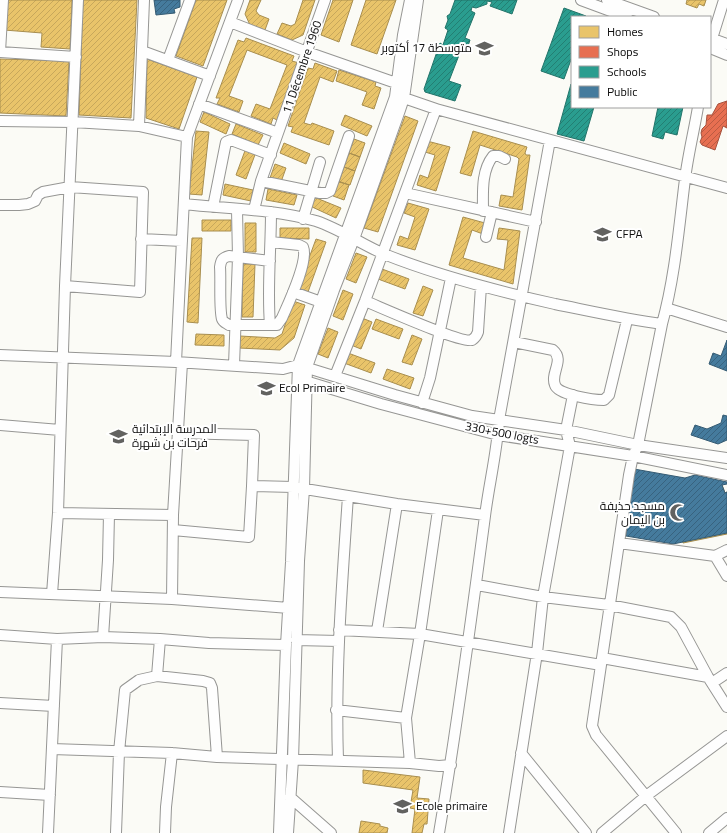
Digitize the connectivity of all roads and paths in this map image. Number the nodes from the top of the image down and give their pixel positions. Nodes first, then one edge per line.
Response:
1 (78, 0) edge
2 (144, 0) edge
3 (190, 0) edge
4 (238, 0) edge
5 (325, 0) edge
6 (410, 0) edge
7 (418, 0) edge
8 (581, 0) edge
9 (607, 0) edge
10 (724, 0) edge
11 (2, 2) edge
12 (624, 16) edge
13 (651, 16) edge
14 (230, 22) junction
15 (711, 39) edge
16 (711, 42) edge
17 (711, 43) edge
18 (727, 44) edge
19 (142, 50) junction
20 (307, 52) junction
21 (727, 55) edge
22 (76, 57) junction
23 (168, 60) junction
24 (210, 76) junction
25 (396, 83) junction
26 (399, 97) junction
27 (199, 104) junction
28 (698, 108) edge
29 (436, 109) junction
30 (0, 120) edge
31 (73, 122) junction
32 (139, 126) junction
33 (278, 133) junction
34 (349, 136) dead end
35 (187, 137) junction
36 (550, 140) junction
37 (271, 155) junction
38 (505, 159) dead end
39 (320, 162) dead end
40 (685, 177) junction
41 (261, 181) junction
42 (70, 187) junction
43 (727, 188) edge
44 (311, 191) junction
45 (405, 193) junction
46 (184, 204) junction
47 (0, 205) edge
48 (214, 207) junction
49 (237, 210) junction
50 (254, 210) junction
51 (271, 212) junction
52 (487, 212) junction
53 (303, 219) junction
54 (536, 222) junction
55 (344, 234) junction
56 (486, 236) dead end
57 (142, 239) junction
58 (354, 239) junction
59 (182, 241) junction
60 (271, 242) junction
61 (383, 254) junction
62 (238, 257) junction
63 (270, 261) junction
64 (451, 278) junction
65 (65, 286) junction
66 (481, 286) junction
67 (293, 292) junction
68 (522, 296) junction
69 (365, 300) junction
70 (321, 302) junction
71 (666, 308) junction
72 (627, 320) junction
73 (236, 324) junction
74 (662, 324) junction
75 (270, 325) junction
76 (727, 327) edge
77 (439, 331) junction
78 (514, 342) junction
79 (0, 355) edge
80 (63, 358) junction
81 (179, 362) junction
82 (234, 365) junction
83 (302, 366) junction
84 (283, 369) junction
85 (335, 376) junction
86 (302, 380) junction
87 (573, 395) junction
88 (422, 403) junction
89 (499, 420) junction
90 (0, 425) edge
91 (60, 430) junction
92 (566, 430) junction
93 (177, 432) junction
94 (498, 435) junction
95 (570, 446) junction
96 (638, 446) junction
97 (633, 456) junction
98 (727, 458) edge
99 (727, 475) edge
100 (252, 486) junction
101 (293, 487) junction
102 (304, 489) junction
103 (348, 496) junction
104 (397, 504) junction
105 (438, 510) junction
106 (58, 513) junction
107 (109, 514) junction
108 (173, 515) junction
109 (485, 515) junction
110 (173, 530) junction
111 (619, 543) junction
112 (727, 550) edge
113 (715, 556) junction
114 (727, 576) edge
115 (476, 586) junction
116 (0, 592) edge
117 (52, 594) junction
118 (105, 596) junction
119 (543, 597) junction
120 (172, 599) junction
121 (609, 606) junction
122 (288, 608) junction
123 (377, 631) junction
124 (420, 634) junction
125 (0, 635) edge
126 (339, 635) junction
127 (103, 637) junction
128 (57, 639) junction
129 (160, 640) junction
130 (296, 640) junction
131 (467, 641) junction
132 (286, 645) junction
133 (537, 653) junction
134 (601, 662) junction
135 (727, 673) edge
136 (157, 676) junction
137 (710, 680) junction
138 (0, 703) edge
139 (54, 706) junction
140 (727, 707) edge
141 (336, 710) junction
142 (406, 718) junction
143 (727, 736) edge
144 (52, 749) junction
145 (118, 752) junction
146 (172, 753) junction
147 (521, 753) junction
148 (218, 757) junction
149 (282, 759) junction
150 (293, 760) junction
151 (338, 760) junction
152 (410, 763) junction
153 (451, 765) junction
154 (0, 792) edge
155 (50, 795) junction
156 (646, 796) junction
157 (290, 797) junction
158 (727, 818) edge
159 (48, 833) edge
160 (116, 833) edge
161 (165, 833) edge
162 (279, 833) edge
163 (288, 833) edge
164 (331, 833) edge
165 (439, 833) edge
166 (509, 833) edge
167 (586, 833) edge
168 (602, 833) edge
169 (676, 833) edge
170 (709, 833) edge

1 - 22 street
2 - 19 street
3 - 23 street
4 - 14 street
5 - 20 street, 11 Décembre 1960
6 - 25 street
7 - 26 street
8 - 12 street
9 - 13 street
10 - 15 street
11 - 22 street
14 - 20 street
14 - 24 street
16 - 18 street
17 - 21 street
19 - 23 street
19 - 32 street
20 - 25 street
20 - 33 street, 11 Décembre 1960
22 - 31 street
23 - 24 street
24 - 27 street
25 - 26 street
26 - 29 street
26 - 55 street
26 - 58 street
27 - 33 street
27 - 35 street
28 - 40 street
29 - 36 street
29 - 45 street
30 - 31 street
31 - 32 street
31 - 42 street
32 - 35 street
33 - 37 street, 11 Décembre 1960
34 - 44 street
35 - 46 street
36 - 40 street
36 - 54 street
37 - 41 street, 11 Décembre 1960
37 - 48 street
38 - 52 street
39 - 44 street
40 - 43 street
40 - 71 street
41 - 44 street
41 - 50 street, 11 Décembre 1960
42 - 47 street
42 - 57 street
42 - 65 street
44 - 53 street
45 - 52 street
45 - 61 street
46 - 48 street
46 - 59 street
48 - 49 street
49 - 50 street
49 - 62 street
50 - 51 street
51 - 53 street
51 - 60 street
52 - 54 street
52 - 56 street
53 - 55 street
54 - 68 street
55 - 58 street
55 - 70 street
57 - 59 street
57 - 65 street
58 - 61 street
58 - 83 street
59 - 81 street
60 - 63 street
60 - 67 street
61 - 64 street
61 - 69 street
62 - 63 street
62 - 73 street
62 - 73 street
63 - 75 street
64 - 66 street
64 - 77 street
65 - 80 street
66 - 68 street
66 - 77 street
67 - 70 street
67 - 75 street
68 - 72 street
68 - 78 street
69 - 77 street
69 - 85 street
70 - 83 street
71 - 74 street
71 - 76 street
72 - 74 street
72 - 87 street
73 - 75 street
73 - 82 street
74 - 96 street
77 - 88 street
78 - 87 street
78 - 89 street
79 - 80 street
80 - 81 street
80 - 91 street
81 - 82 street
81 - 93 street
82 - 84 street
83 - 84 street
83 - 85 street
83 - 86 street
84 - 86 street, 330+500 logts
85 - 88 street
86 - 94 street, 330+500 logts
86 - 101 street
86 - 102 street
87 - 92 street
88 - 89 street
89 - 92 street
89 - 94 street
90 - 91 street
91 - 106 street
92 - 95 street
92 - 96 street
93 - 100 street
93 - 108 street
94 - 95 street, 330+500 logts
94 - 109 street
95 - 97 street, 330+500 logts
95 - 119 street
96 - 97 street
96 - 98 street
97 - 99 street, 330+500 logts
97 - 111 street
100 - 101 street
100 - 110 street
101 - 102 street
101 - 122 street
102 - 103 street
102 - 130 street
103 - 104 street
103 - 126 street
104 - 105 street
104 - 123 street
105 - 109 street
105 - 124 street
106 - 107 street
106 - 117 street
107 - 108 street
107 - 118 street
108 - 110 street
109 - 115 street
110 - 120 street
111 - 113 street
111 - 121 street
112 - 113 street
113 - 114 street
115 - 119 street
115 - 131 street
116 - 117 street
117 - 118 street
118 - 120 street
118 - 127 street
119 - 121 street
119 - 133 street
120 - 122 street
121 - 134 street
121 - 137 street
122 - 132 street
123 - 124 street
123 - 126 street
124 - 131 street
124 - 142 street
125 - 128 street
126 - 130 street
126 - 141 street
127 - 128 street
127 - 129 street
128 - 139 street
129 - 132 street
129 - 136 street
130 - 150 street
131 - 133 street
131 - 153 street
132 - 149 street
133 - 134 street
133 - 147 street
134 - 137 street
134 - 156 street
135 - 137 street
136 - 145 street
136 - 148 street
137 - 140 street
138 - 139 street
139 - 144 street
141 - 142 street
141 - 151 street
142 - 152 street
143 - 156 street
144 - 145 street
144 - 155 street
145 - 146 street
145 - 160 street
146 - 148 street
146 - 161 street
147 - 166 street
147 - 167 street
148 - 149 street
149 - 150 street
149 - 162 street
150 - 151 street
150 - 157 street
151 - 152 street
152 - 153 street
153 - 165 street
154 - 155 street
155 - 159 street
156 - 168 street
156 - 169 street
157 - 163 street
157 - 164 street
158 - 170 street

